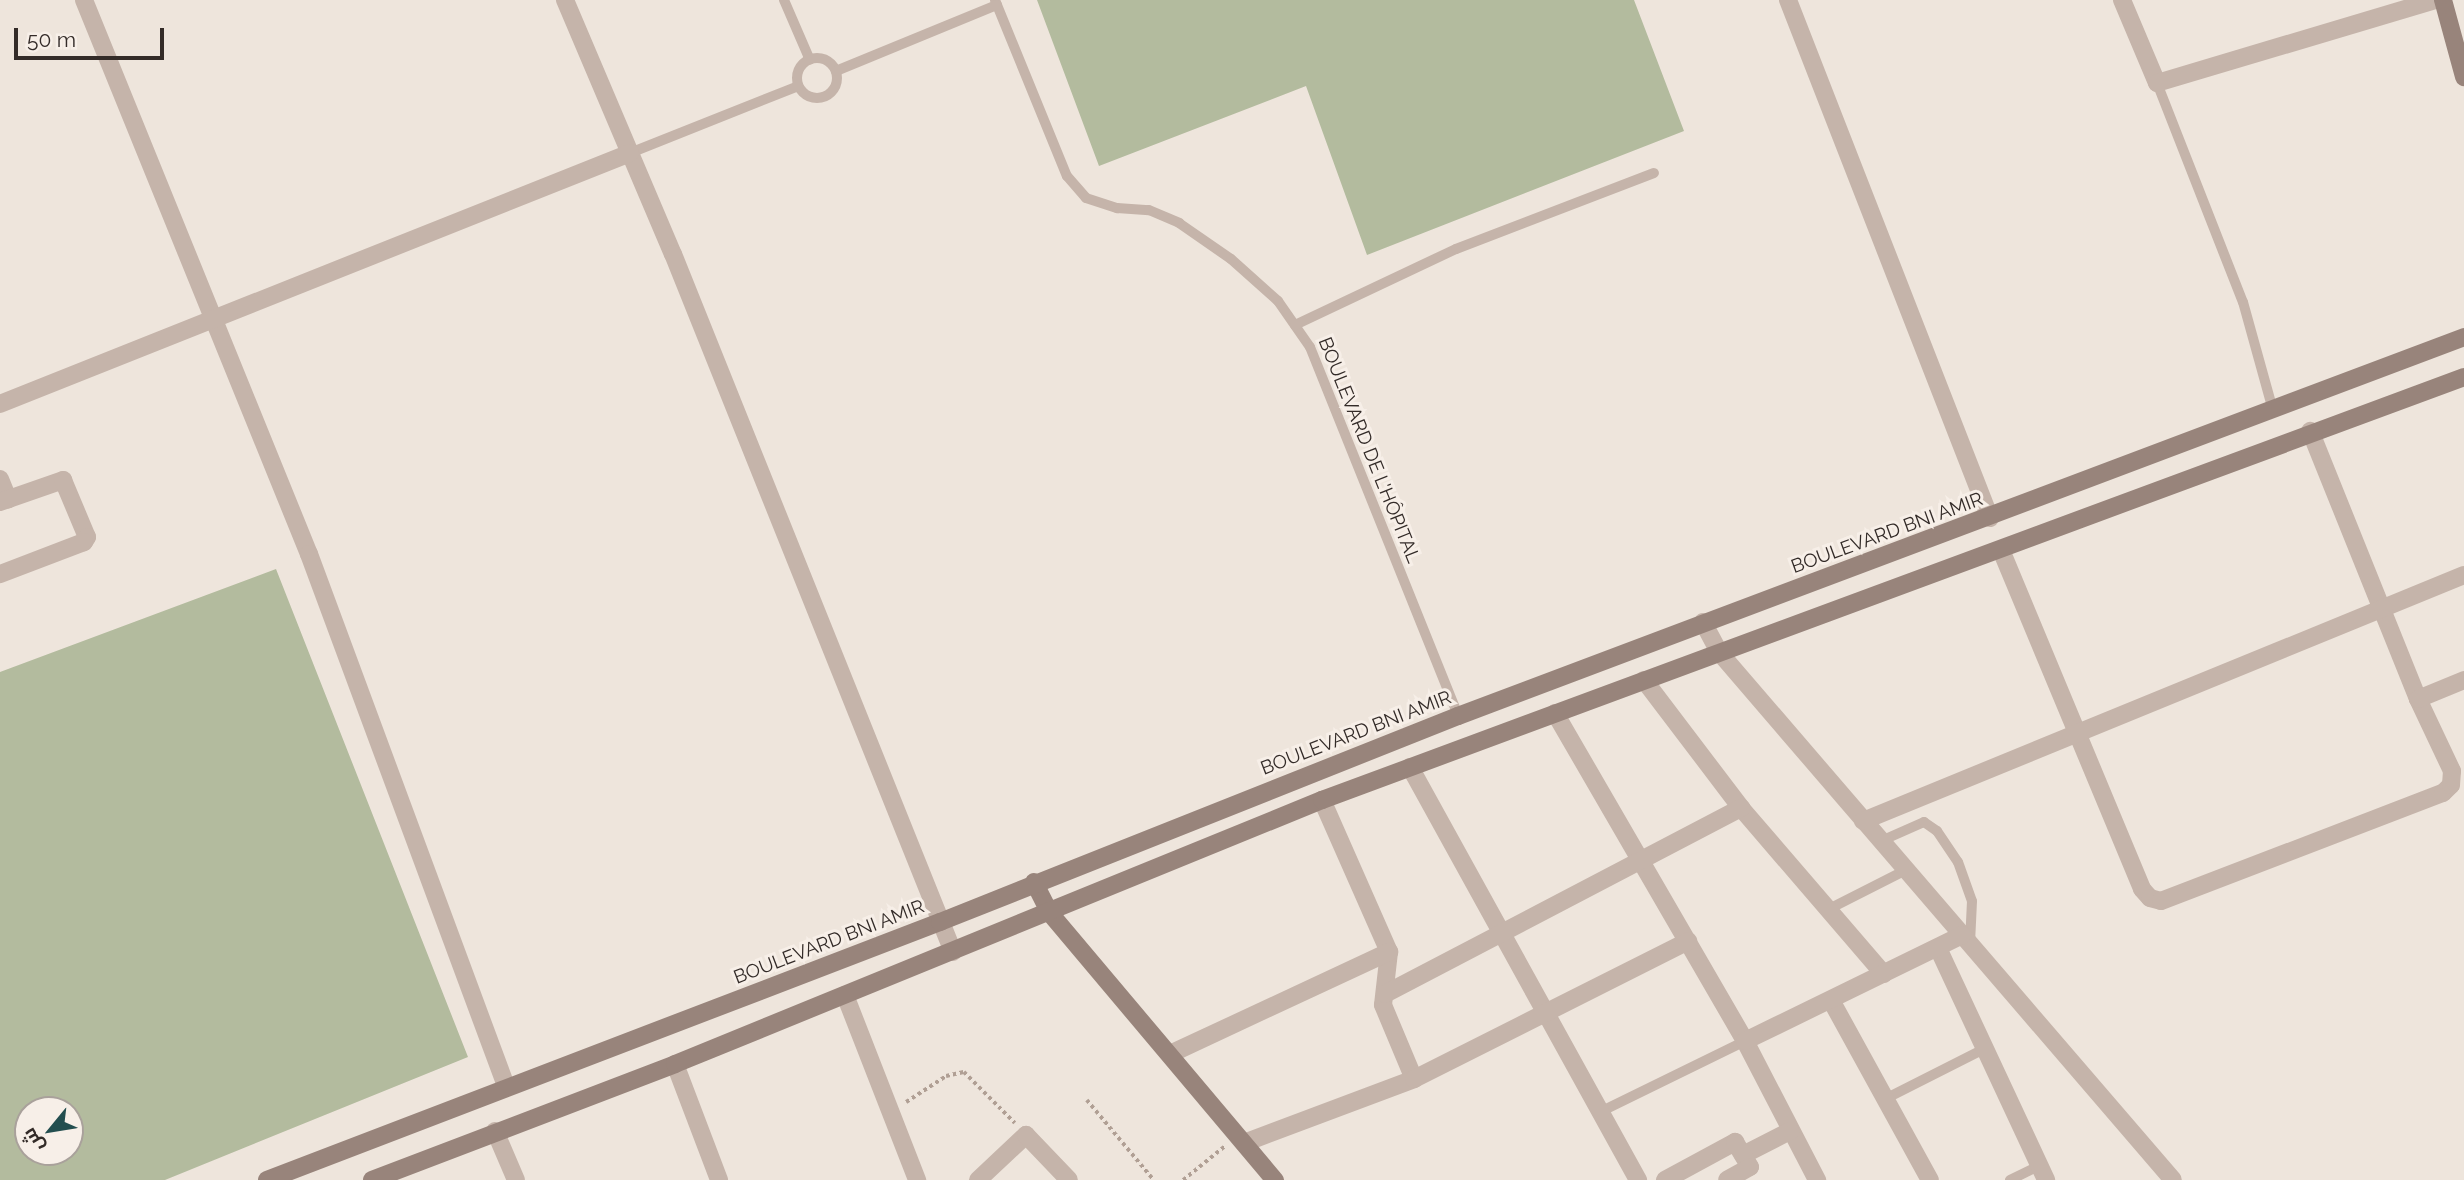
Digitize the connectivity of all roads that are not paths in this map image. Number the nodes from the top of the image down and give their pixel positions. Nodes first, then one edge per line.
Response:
1 (84, 0) edge
2 (565, 0) edge
3 (784, 0) edge
4 (1787, 0) edge
5 (2122, 0) edge
6 (2436, 0) edge
7 (2443, 0) edge
8 (996, 2) edge
9 (810, 60) junction
10 (836, 71) junction
11 (2464, 78) edge
12 (2157, 83) junction
13 (798, 86) junction
14 (630, 153) junction
15 (1654, 173) dead end
16 (212, 321) junction
17 (1295, 325) junction
18 (2464, 337) edge
19 (2464, 377) edge
20 (0, 404) edge
21 (2273, 410) junction
22 (2309, 432) junction
23 (0, 478) edge
24 (4, 500) edge
25 (1990, 518) junction
26 (2001, 550) junction
27 (0, 574) edge
28 (2464, 575) edge
29 (2380, 607) junction
30 (1703, 622) junction
31 (1719, 652) junction
32 (1644, 680) junction
33 (2464, 680) edge
34 (2418, 699) junction
35 (1555, 713) junction
36 (1458, 716) junction
37 (2077, 730) junction
38 (1410, 767) junction
39 (1322, 800) junction
40 (1741, 808) junction
41 (1864, 821) junction
42 (1881, 841) junction
43 (1643, 862) junction
44 (1906, 870) junction
45 (1034, 882) junction
46 (1827, 910) junction
47 (1049, 912) junction
48 (940, 922) junction
49 (1502, 933) junction
50 (1966, 939) junction
51 (1688, 941) junction
52 (1938, 948) junction
53 (953, 952) junction
54 (1389, 952) junction
55 (1884, 974) junction
56 (1385, 994) junction
57 (845, 995) junction
58 (1832, 1002) junction
59 (1546, 1014) junction
60 (1745, 1041) junction
61 (1986, 1048) junction
62 (1170, 1054) junction
63 (675, 1064) junction
64 (1414, 1079) junction
65 (506, 1086) junction
66 (1885, 1099) junction
67 (1600, 1112) junction
68 (495, 1131) junction
69 (1790, 1131) junction
70 (1241, 1139) junction
71 (1743, 1155) junction
72 (2043, 1173) edge
73 (267, 1180) edge
74 (372, 1180) edge
75 (516, 1180) edge
76 (719, 1180) edge
77 (917, 1180) edge
78 (978, 1180) edge
79 (1069, 1180) edge
80 (1275, 1180) edge
81 (1637, 1180) edge
82 (1665, 1180) edge
83 (1727, 1180) edge
84 (1817, 1180) edge
85 (1930, 1180) edge
86 (2010, 1180) edge
87 (2173, 1180) edge

1 - 16 street
2 - 14 street
3 - 9 lane
4 - 25 street
5 - 12 street
6 - 12 street
7 - 11 main road
8 - 10 lane
8 - 17 lane, BOULEVARD DE L'HÔPITAL
9 - 10 lane
9 - 13 lane
10 - 13 lane
12 - 21 lane
13 - 14 lane
14 - 16 street
14 - 48 street
15 - 17 lane
16 - 20 street
16 - 65 street
17 - 36 lane, BOULEVARD DE L'HÔPITAL
18 - 21 main road, BOULEVARD BNI AMIR
19 - 22 main road
21 - 25 main road, BOULEVARD BNI AMIR
22 - 26 main road
22 - 29 street
23 - 24 street
24 - 27 street
25 - 30 main road, BOULEVARD BNI AMIR
26 - 31 main road
26 - 37 street
28 - 29 street
29 - 34 street
29 - 37 street
30 - 31 street
30 - 36 main road, BOULEVARD BNI AMIR
31 - 32 main road
31 - 41 street
32 - 35 main road
32 - 40 street
33 - 34 street
34 - 37 street
35 - 38 main road
35 - 43 street
36 - 45 main road, BOULEVARD BNI AMIR
37 - 41 street
38 - 39 main road
38 - 49 street
39 - 47 main road
39 - 54 street
40 - 43 street
40 - 46 street
41 - 42 street
42 - 44 street
42 - 50 lane
43 - 49 street
43 - 51 street
44 - 46 lane
44 - 50 street
45 - 47 main road
45 - 48 main road, BOULEVARD BNI AMIR
46 - 55 street
47 - 53 main road
47 - 62 main road
48 - 53 street
48 - 65 main road, BOULEVARD BNI AMIR
49 - 56 street
49 - 59 street
50 - 52 street
50 - 87 street
51 - 59 street
51 - 60 street
52 - 55 street
52 - 61 street
53 - 57 main road
54 - 56 street
54 - 62 street
55 - 58 street
56 - 64 street
57 - 63 main road
57 - 77 street
58 - 60 street
58 - 66 street
59 - 64 street
59 - 67 street
60 - 67 lane
60 - 69 street
61 - 66 lane
61 - 72 street
62 - 70 main road
63 - 68 main road
63 - 76 street
64 - 70 street
65 - 73 main road, BOULEVARD BNI AMIR
66 - 85 street
67 - 81 street
68 - 74 main road
68 - 75 street
69 - 71 street
69 - 84 street
70 - 80 main road
71 - 82 street
71 - 83 street
72 - 86 lane
78 - 79 street

